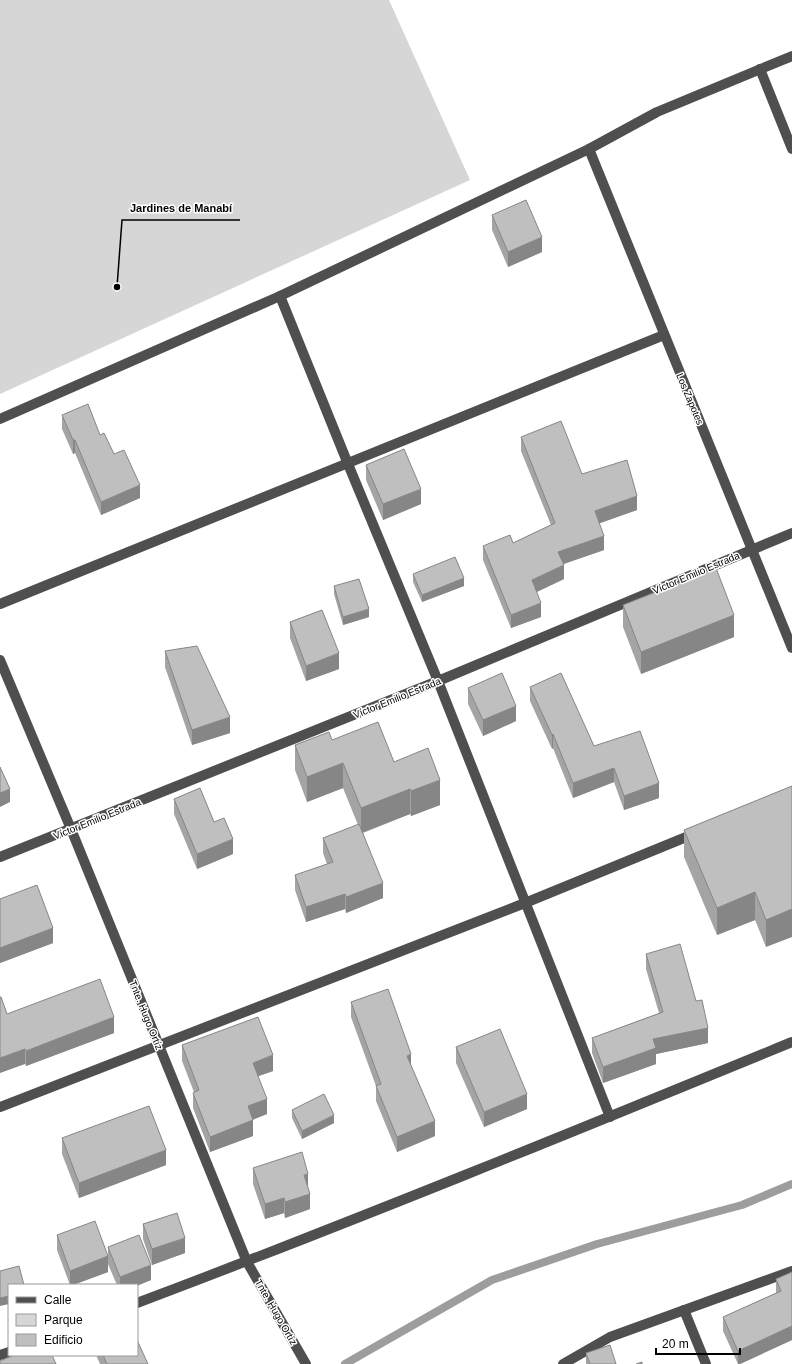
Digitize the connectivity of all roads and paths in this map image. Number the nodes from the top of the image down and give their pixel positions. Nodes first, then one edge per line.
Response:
1 (792, 56) edge
2 (760, 69) junction
3 (589, 149) junction
4 (792, 149) edge
5 (280, 296) junction
6 (664, 335) junction
7 (0, 419) edge
8 (348, 464) junction
9 (792, 533) edge
10 (753, 550) junction
11 (0, 604) edge
12 (792, 648) edge
13 (0, 660) edge
14 (438, 681) junction
15 (71, 829) junction
16 (705, 829) edge
17 (0, 857) edge
18 (525, 903) junction
19 (792, 1042) edge
20 (158, 1046) junction
21 (0, 1107) edge
22 (610, 1117) junction
23 (247, 1262) junction
24 (792, 1271) edge
25 (138, 1303) edge
26 (684, 1310) junction
27 (306, 1364) edge
28 (563, 1364) edge
29 (706, 1364) edge

1 - 2 street
2 - 3 street
2 - 4 street
3 - 5 street
3 - 6 street, Los Zapotes
5 - 7 street
5 - 8 street
6 - 8 street
6 - 10 street, Los Zapotes
8 - 11 street
8 - 14 street
9 - 10 street, Víctor Emilio Estrada
10 - 12 street, Los Zapotes
10 - 14 street, Víctor Emilio Estrada
13 - 15 street, Tnte. Hugo Ortíz
14 - 15 street, Víctor Emilio Estrada
14 - 18 street
15 - 17 street, Víctor Emilio Estrada
15 - 20 street, Tnte. Hugo Ortíz
16 - 18 street
18 - 20 street
18 - 22 street
19 - 22 street
20 - 21 street
20 - 23 street, Tnte. Hugo Ortíz
22 - 23 street
23 - 25 street
23 - 27 street, Tnte. Hugo Ortíz
24 - 26 street
26 - 28 street
26 - 29 street

